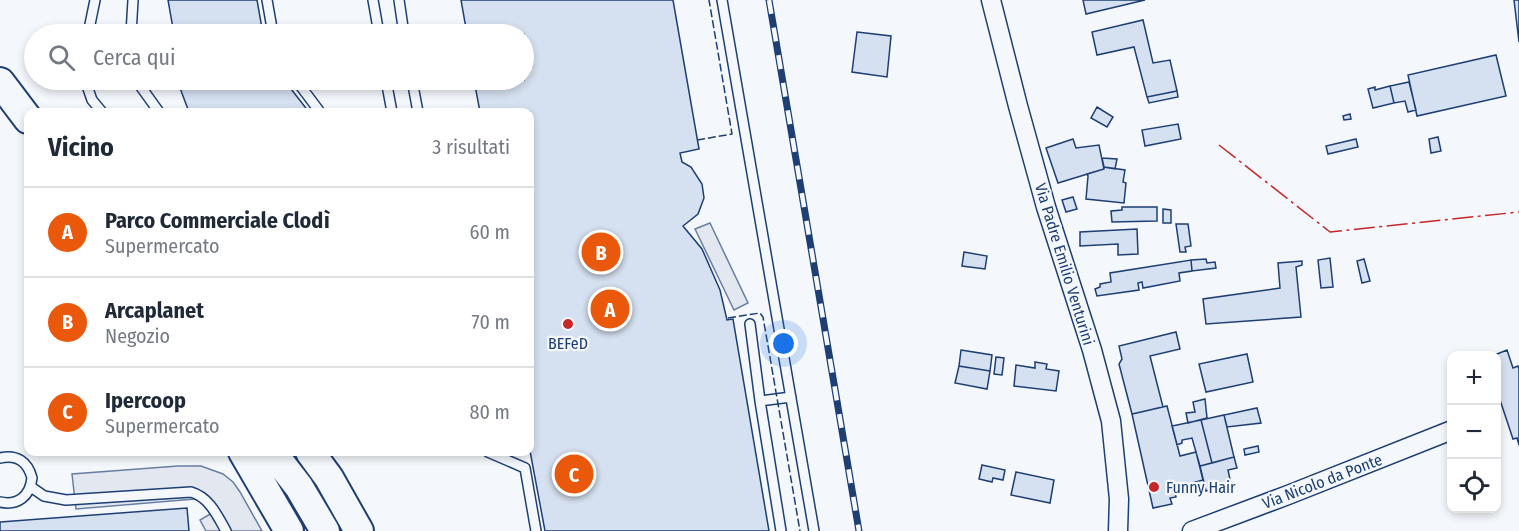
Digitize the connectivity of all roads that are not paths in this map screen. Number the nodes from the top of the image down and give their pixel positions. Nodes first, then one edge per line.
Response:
1 (95, 0) edge
2 (133, 0) edge
3 (267, 0) edge
4 (373, 0) edge
5 (399, 0) edge
6 (722, 0) edge
7 (991, 0) edge
8 (90, 24) edge
9 (132, 24) edge
10 (271, 24) edge
11 (377, 24) edge
12 (403, 24) edge
13 (0, 82) edge
14 (88, 90) edge
15 (143, 90) edge
16 (304, 90) edge
17 (388, 90) edge
18 (414, 90) edge
19 (99, 108) edge
20 (156, 108) edge
21 (317, 108) edge
22 (391, 108) edge
23 (417, 108) edge
24 (24, 114) edge
25 (750, 324) dead end
26 (791, 397) junction
27 (760, 401) junction
28 (1447, 432) edge
29 (245, 456) edge
30 (275, 456) edge
31 (313, 456) edge
32 (497, 456) edge
33 (0, 458) edge
34 (31, 487) junction
35 (0, 502) edge
36 (226, 531) edge
37 (289, 531) edge
38 (325, 531) edge
39 (358, 531) edge
40 (536, 531) edge
41 (781, 531) edge
42 (814, 531) edge
43 (1118, 531) edge
44 (1192, 531) edge

1 - 8 lane
2 - 9 lane
3 - 10 lane
4 - 11 lane
5 - 12 lane
6 - 26 lane
7 - 43 street, Via Padre Emilio Venturini
13 - 24 main road
14 - 19 lane
15 - 20 lane
16 - 21 lane
17 - 22 lane
18 - 23 lane
25 - 27 lane
26 - 27 lane
26 - 42 lane
27 - 41 lane
28 - 44 street, Via Nicolo da Ponte
29 - 37 main road
30 - 38 main road
31 - 39 main road
32 - 40 lane
33 - 34 lane
34 - 35 lane
34 - 36 lane

